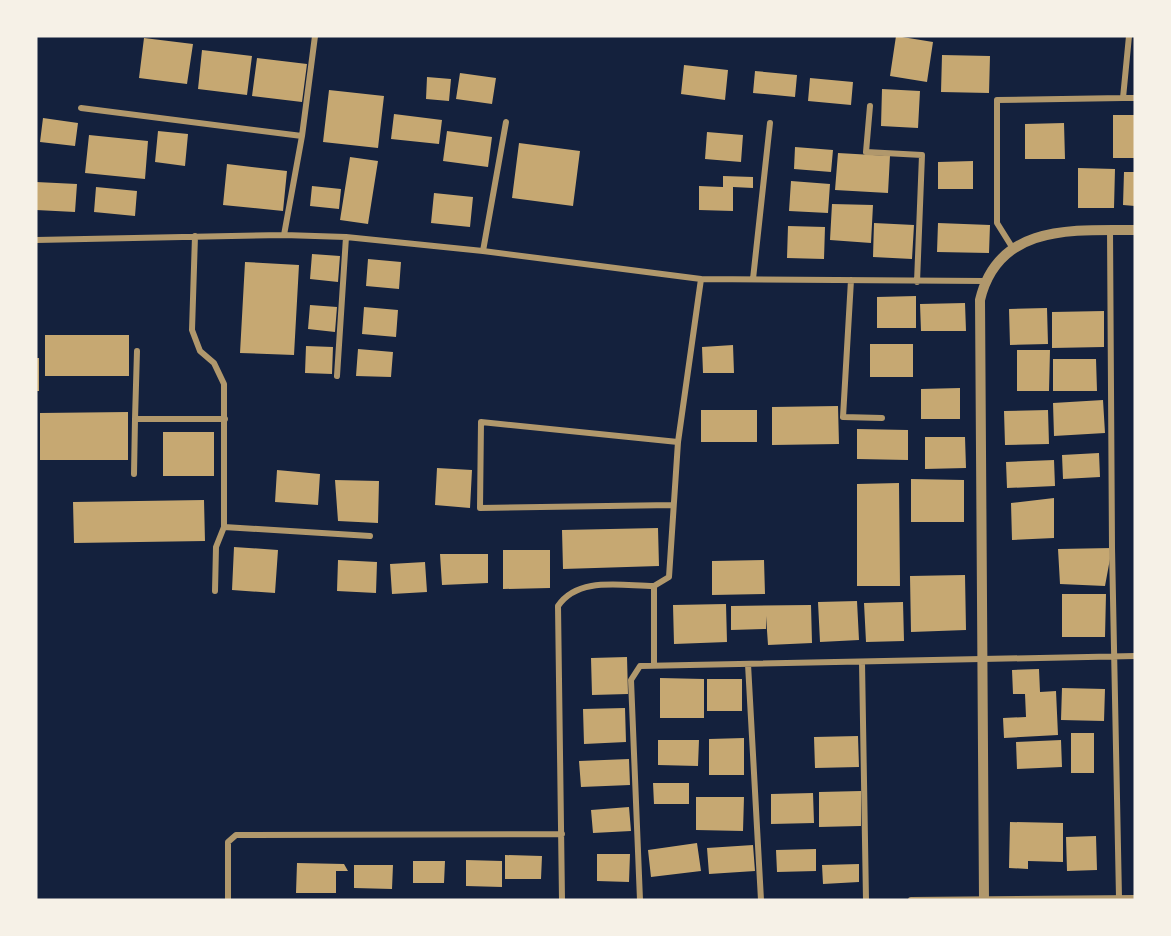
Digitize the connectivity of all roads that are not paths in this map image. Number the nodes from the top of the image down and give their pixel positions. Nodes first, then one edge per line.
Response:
1 (315, 36) edge
2 (1129, 36) edge
3 (1123, 98) junction
4 (1135, 98) edge
5 (870, 106) dead end
6 (81, 108) dead end
7 (506, 122) dead end
8 (770, 123) dead end
9 (302, 136) junction
10 (1110, 230) junction
11 (1135, 230) edge
12 (284, 235) junction
13 (195, 236) junction
14 (346, 237) junction
15 (36, 240) edge
16 (1012, 247) junction
17 (483, 251) junction
18 (700, 279) junction
19 (753, 279) junction
20 (851, 280) junction
21 (984, 281) junction
22 (917, 282) junction
23 (136, 351) dead end
24 (337, 376) dead end
25 (882, 418) dead end
26 (135, 419) junction
27 (225, 419) junction
28 (678, 442) junction
29 (134, 474) dead end
30 (673, 505) junction
31 (224, 527) junction
32 (370, 536) dead end
33 (654, 586) junction
34 (215, 591) dead end
35 (1135, 656) edge
36 (1115, 657) junction
37 (981, 658) junction
38 (862, 662) junction
39 (654, 664) junction
40 (748, 664) junction
41 (561, 834) junction
42 (1119, 898) junction
43 (1135, 898) edge
44 (984, 899) edge
45 (228, 900) edge
46 (562, 900) edge
47 (640, 900) edge
48 (761, 900) edge
49 (866, 900) edge
50 (911, 900) edge

1 - 9 street
2 - 3 street
3 - 4 street
3 - 16 street
5 - 22 street
6 - 9 street
7 - 17 street
8 - 19 street
9 - 12 street
10 - 11 street
10 - 16 street
10 - 36 street
12 - 13 street
12 - 14 street
13 - 15 street
13 - 27 street
14 - 17 street
14 - 24 street
16 - 21 street
17 - 18 street
18 - 19 street
18 - 28 street
19 - 20 street
20 - 22 street
20 - 25 street
21 - 22 street
21 - 37 street
23 - 26 street
26 - 27 street
26 - 29 street
27 - 31 street
28 - 30 street
28 - 30 street
30 - 33 street
31 - 32 street
31 - 34 street
33 - 39 street
33 - 41 street
35 - 36 street
36 - 37 street
36 - 42 street
37 - 38 street
37 - 44 street
38 - 40 street
38 - 49 street
39 - 40 street
39 - 47 street
40 - 48 street
41 - 45 street
41 - 46 street
42 - 43 street
42 - 44 street
44 - 50 street

